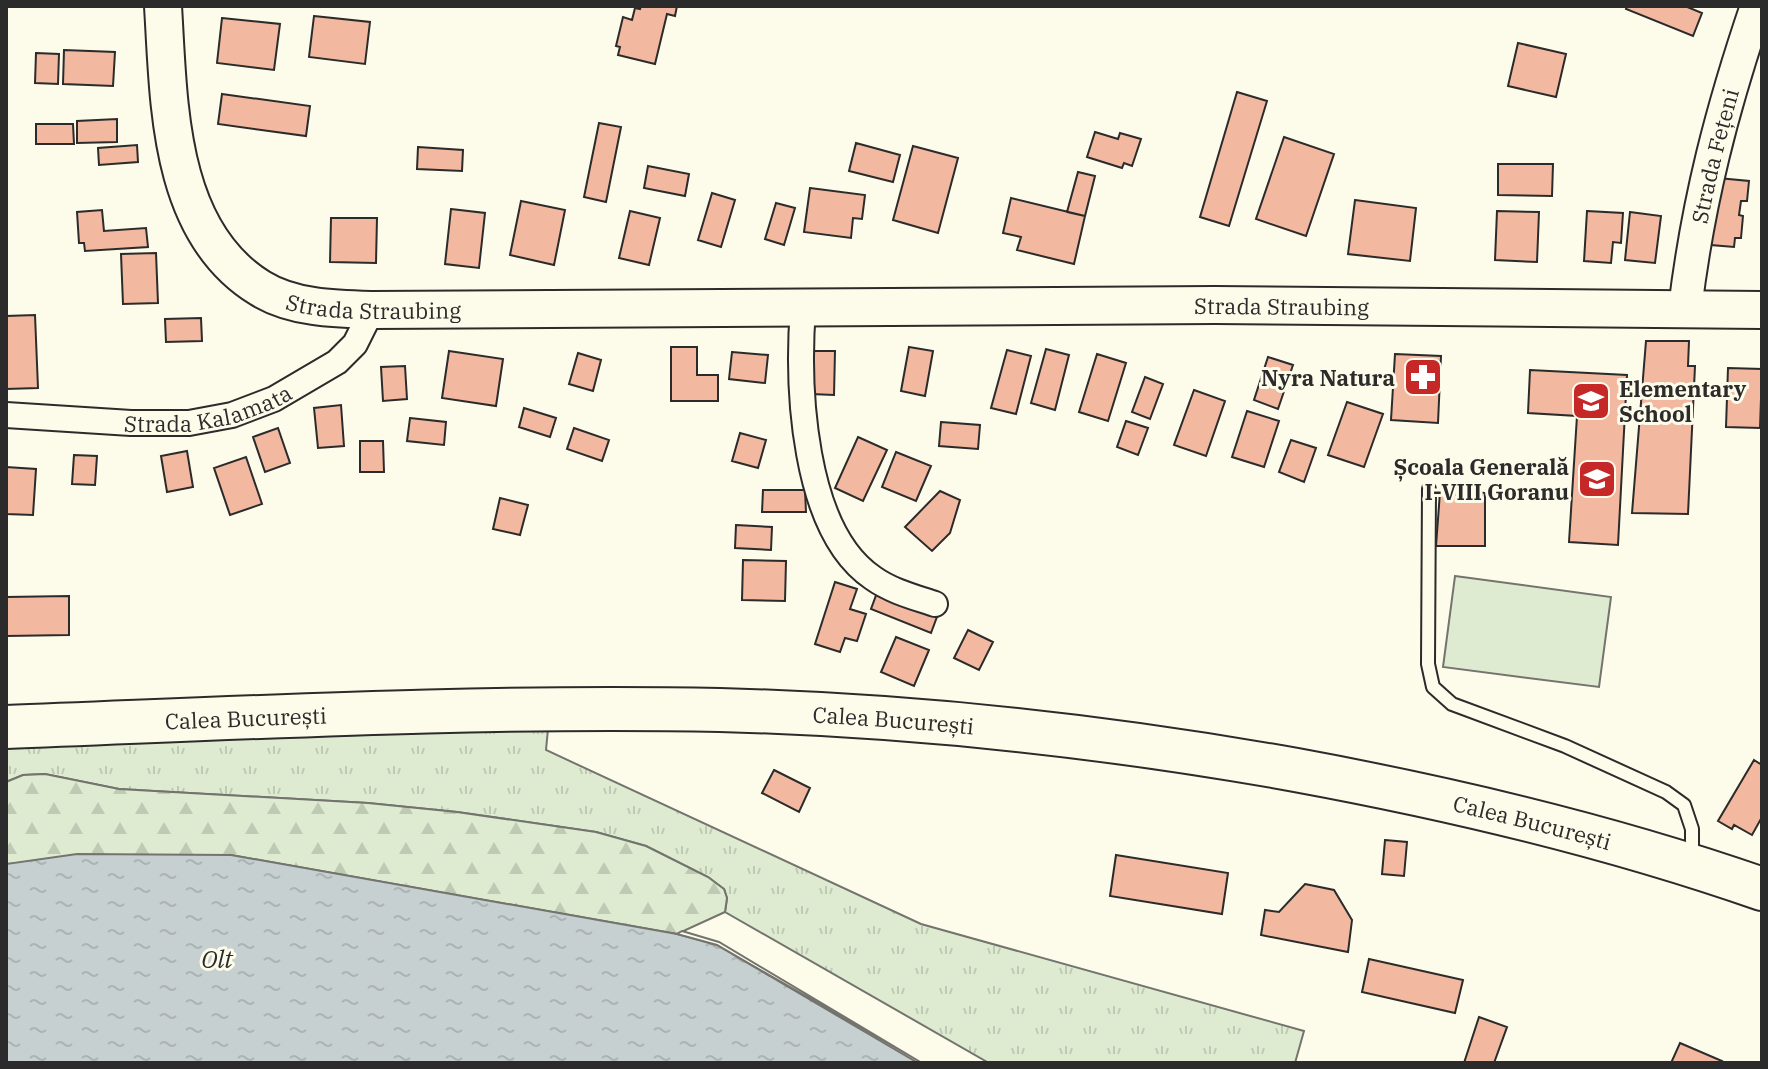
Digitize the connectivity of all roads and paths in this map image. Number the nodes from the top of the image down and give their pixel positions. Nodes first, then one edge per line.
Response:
1 (163, 6) edge
2 (1757, 6) edge
3 (803, 308) junction
4 (1685, 309) junction
5 (372, 310) junction
6 (1762, 310) edge
7 (6, 415) edge
8 (1429, 489) dead end
9 (935, 604) dead end
10 (6, 727) edge
11 (1692, 865) junction
12 (1762, 889) edge

1 - 5 main road, Strada Straubing
2 - 4 street, Strada Fețeni
3 - 4 main road, Strada Straubing
3 - 5 main road, Strada Straubing
3 - 9 street
4 - 6 main road, Strada Straubing
5 - 7 street, Strada Kalamata
8 - 11 lane
10 - 11 highway, Calea București
11 - 12 highway, Calea București

